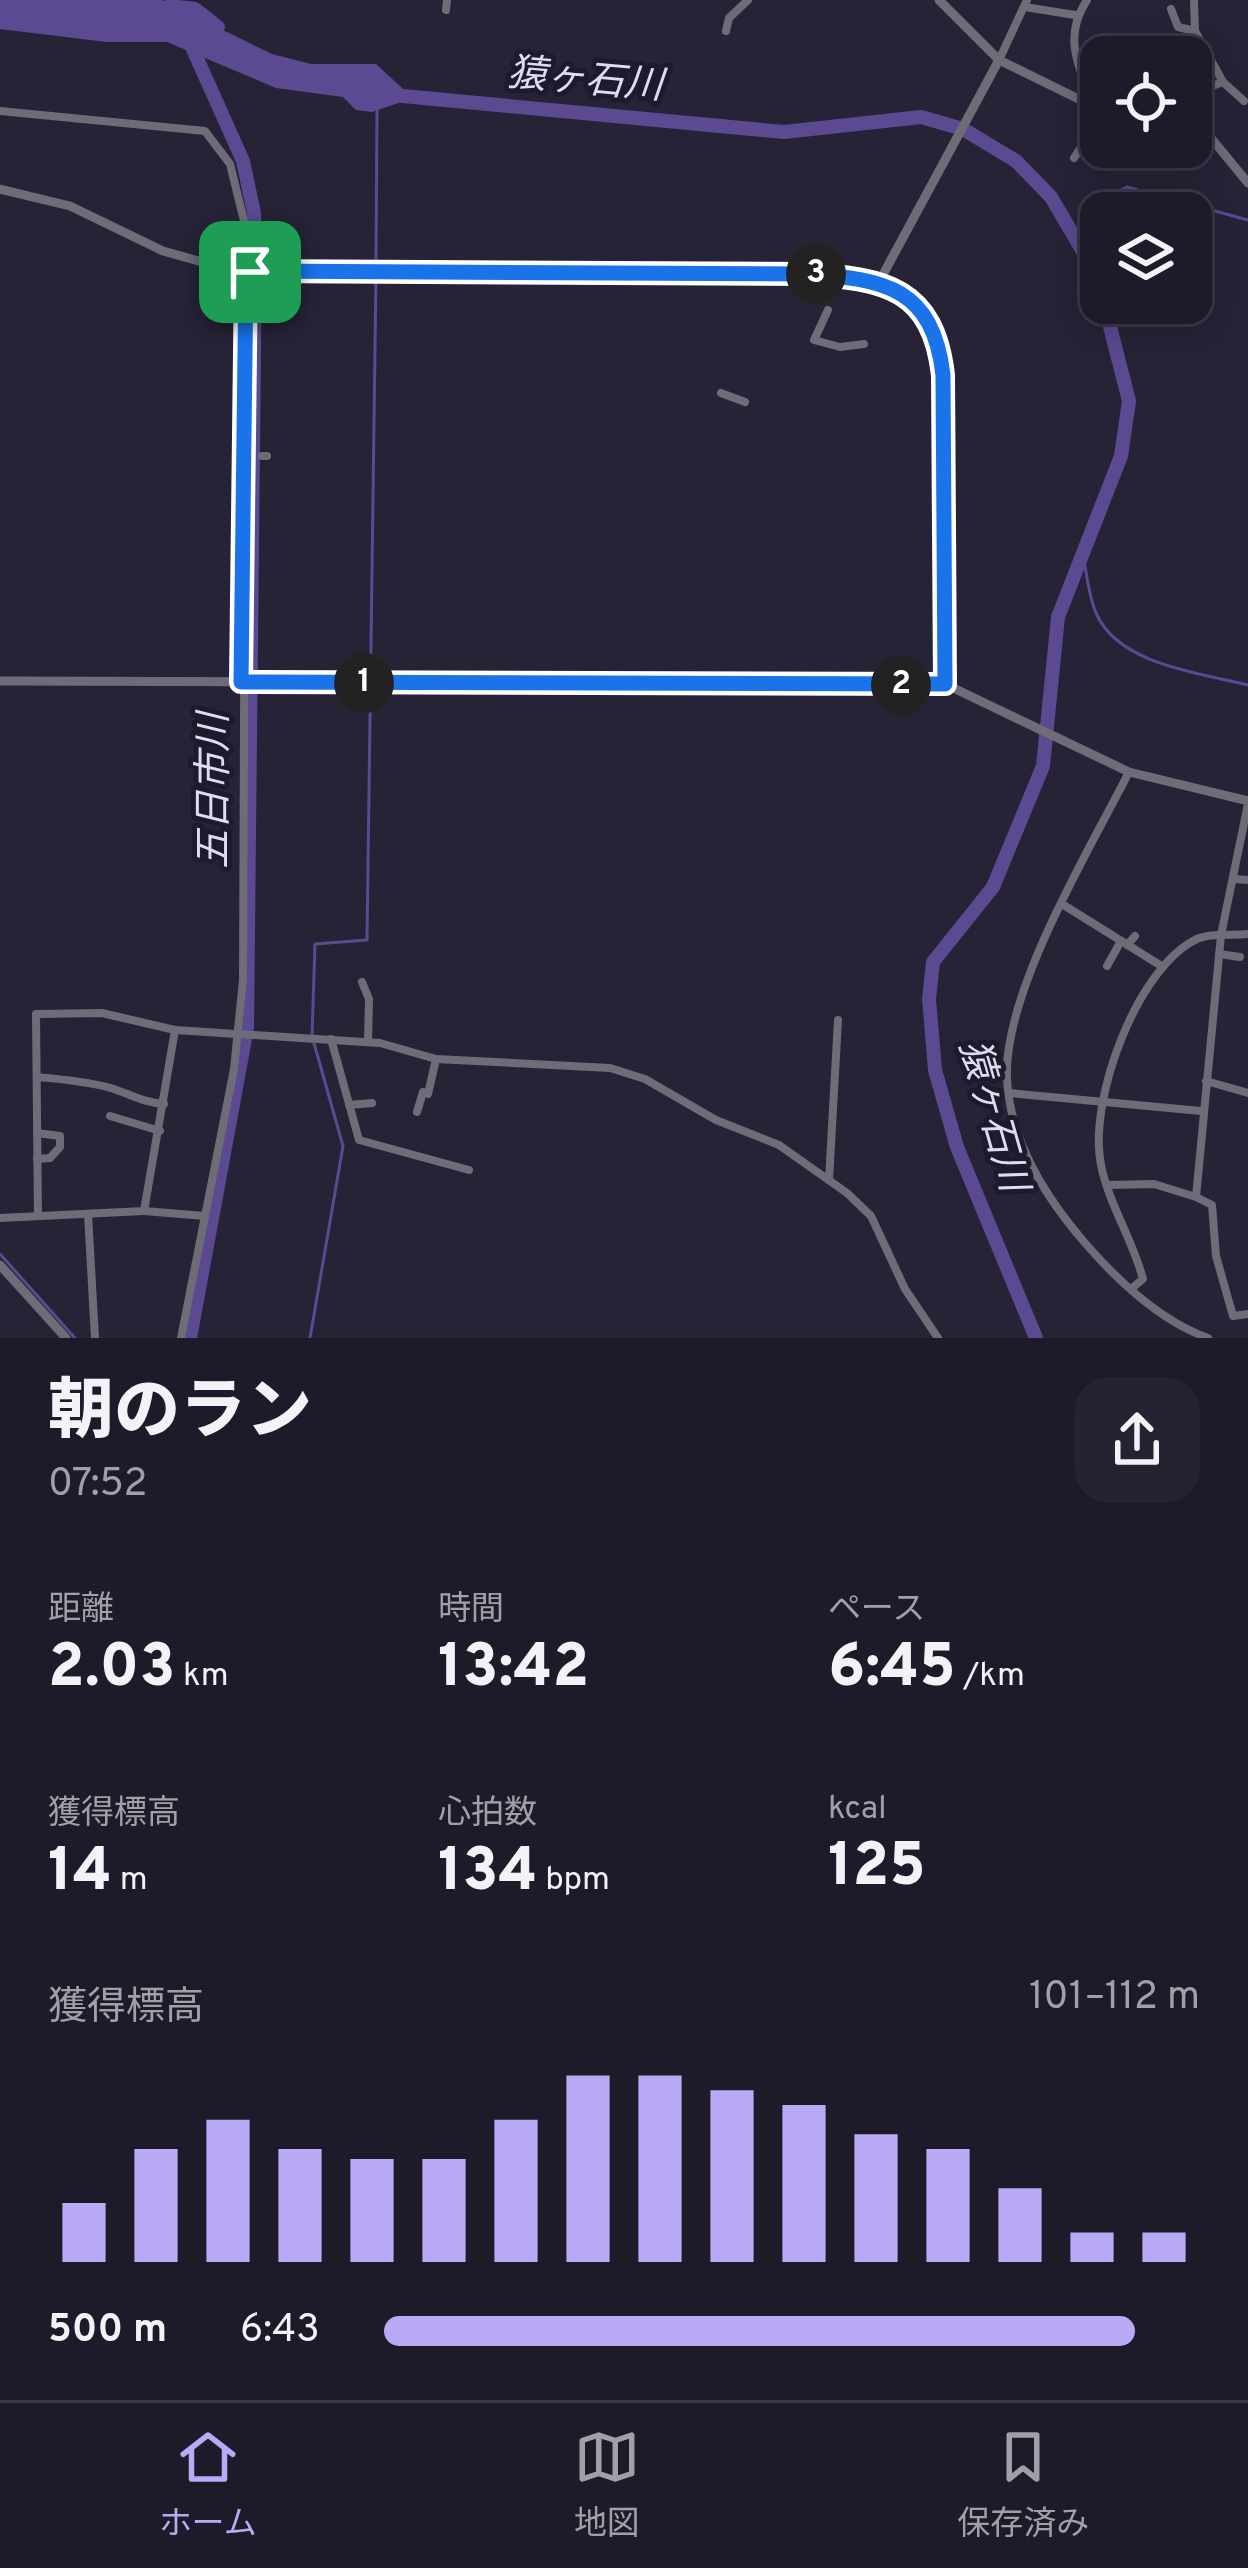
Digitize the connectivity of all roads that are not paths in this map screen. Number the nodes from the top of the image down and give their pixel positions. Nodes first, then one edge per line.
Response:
1 (748, 0) edge
2 (939, 0) edge
3 (1087, 0) edge
4 (1194, 0) edge
5 (1026, 3) edge
6 (1171, 9) dead end
7 (1076, 15) junction
8 (726, 31) dead end
9 (1195, 31) junction
10 (999, 60) junction
11 (1080, 66) edge
12 (1223, 82) junction
13 (1212, 86) edge
14 (1080, 101) edge
15 (1244, 101) dead end
16 (0, 112) edge
17 (1212, 139) edge
18 (1080, 147) edge
19 (1074, 158) dead end
20 (1248, 183) edge
21 (0, 189) edge
22 (248, 271) junction
23 (879, 282) junction
24 (828, 310) dead end
25 (864, 344) dead end
26 (721, 393) dead end
27 (745, 402) dead end
28 (0, 681) edge
29 (242, 682) junction
30 (945, 684) junction
31 (1129, 772) junction
32 (1248, 803) edge
33 (1233, 879) junction
34 (1248, 880) edge
35 (1062, 904) junction
36 (1248, 934) edge
37 (1221, 935) junction
38 (1135, 936) dead end
39 (1124, 943) junction
40 (1219, 955) junction
41 (1240, 957) dead end
42 (1107, 966) dead end
43 (1163, 967) junction
44 (362, 982) dead end
45 (838, 1020) dead end
46 (175, 1030) junction
47 (239, 1033) junction
48 (331, 1039) junction
49 (368, 1042) junction
50 (436, 1059) junction
51 (37, 1077) junction
52 (1205, 1081) junction
53 (1248, 1093) edge
54 (1009, 1094) junction
55 (1103, 1102) junction
56 (372, 1103) dead end
57 (164, 1104) junction
58 (349, 1106) junction
59 (1202, 1111) junction
60 (417, 1112) dead end
61 (110, 1116) dead end
62 (160, 1131) junction
63 (37, 1132) junction
64 (37, 1159) junction
65 (469, 1170) dead end
66 (829, 1180) junction
67 (1107, 1185) junction
68 (1196, 1197) junction
69 (144, 1211) junction
70 (88, 1214) junction
71 (38, 1216) junction
72 (205, 1216) junction
73 (0, 1218) edge
74 (0, 1264) edge
75 (1130, 1289) junction
76 (1248, 1314) edge
77 (66, 1338) edge
78 (95, 1338) edge
79 (181, 1338) edge
80 (938, 1338) edge
81 (1208, 1338) edge

1 - 8 street
2 - 10 street
3 - 7 street
4 - 9 street
5 - 7 street
5 - 10 street
6 - 9 street
7 - 11 street
9 - 12 street
10 - 14 street
10 - 23 street
12 - 13 street
12 - 15 street
16 - 22 street
17 - 20 street
18 - 19 street
21 - 22 street
22 - 23 street
22 - 29 street
23 - 30 street
24 - 25 street
26 - 27 street
28 - 29 street
29 - 30 street
29 - 47 street
30 - 31 street
31 - 32 street
31 - 35 street
32 - 33 street
33 - 34 street
33 - 37 street
35 - 39 street
35 - 54 street
36 - 37 street
37 - 40 street
37 - 43 street
38 - 39 street
39 - 42 street
39 - 43 street
40 - 41 street
40 - 52 street
43 - 55 street
44 - 49 street
45 - 66 street
46 - 47 street
46 - 51 street
46 - 57 street
47 - 48 street
47 - 72 street
48 - 49 street
48 - 58 street
49 - 50 street
50 - 60 street
50 - 66 street
51 - 57 street
51 - 63 street
52 - 53 street
52 - 59 street
54 - 55 street
54 - 75 street
55 - 59 street
55 - 67 street
56 - 58 street
57 - 62 street
58 - 65 street
59 - 68 street
61 - 62 street
62 - 69 street
63 - 64 street
63 - 64 street
64 - 71 street
66 - 80 street
67 - 68 street
67 - 75 street
68 - 76 street
69 - 70 street
69 - 72 street
70 - 71 street
70 - 78 street
71 - 73 street
72 - 79 street
74 - 77 street
75 - 81 street

